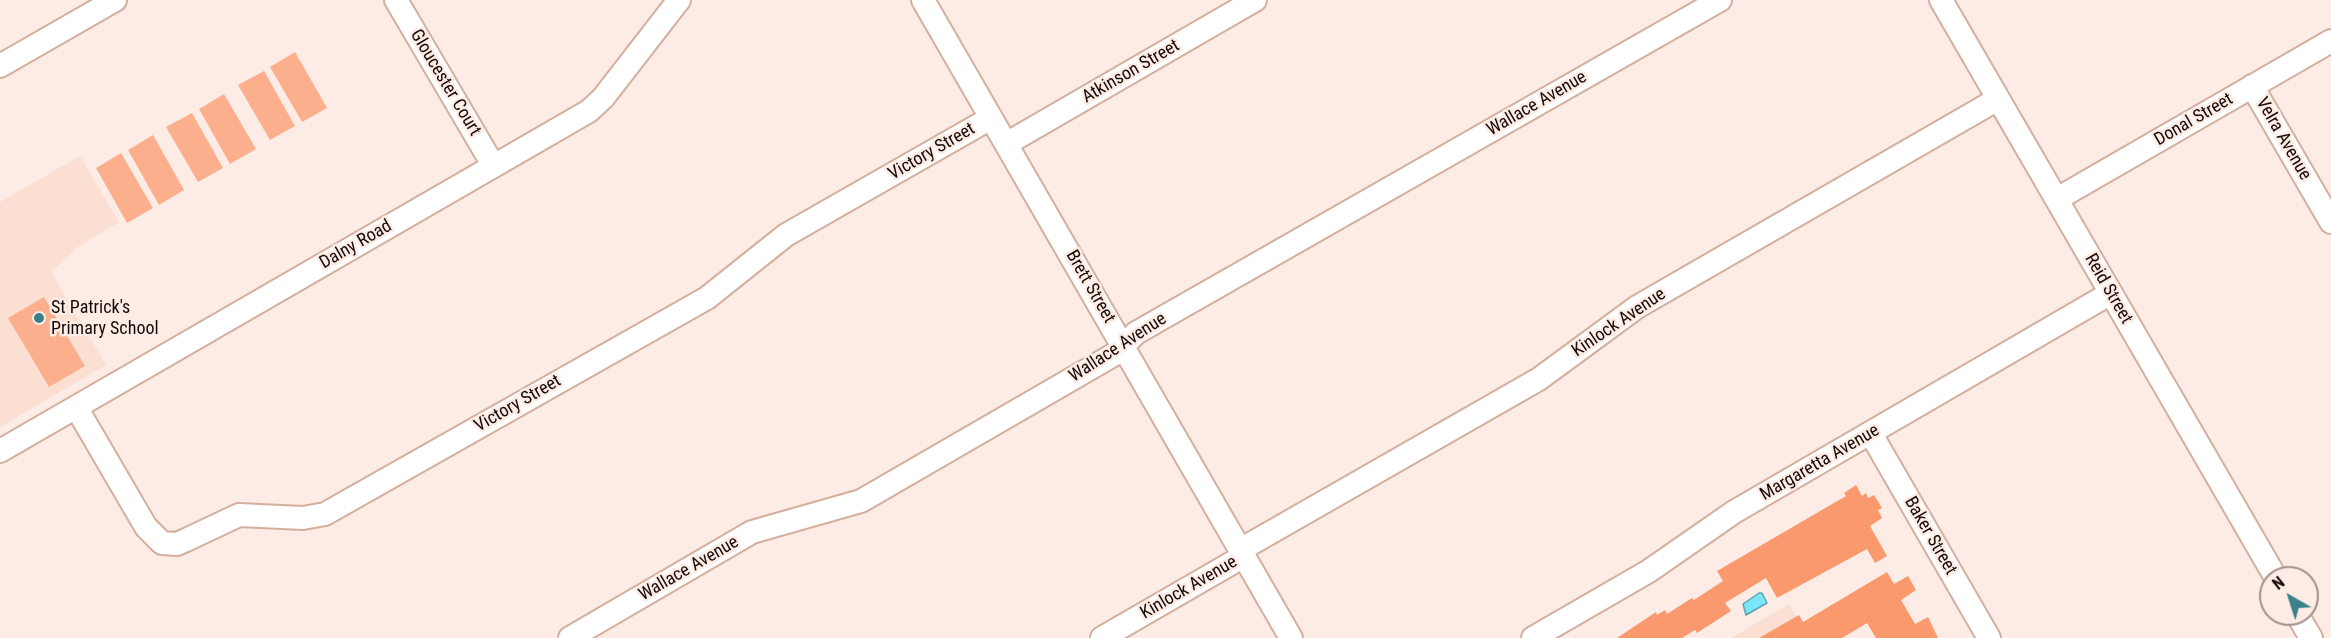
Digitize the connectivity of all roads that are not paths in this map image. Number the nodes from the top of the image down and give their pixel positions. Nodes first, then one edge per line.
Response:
1 (115, 0) edge
2 (396, 0) edge
3 (679, 0) edge
4 (923, 0) edge
5 (1255, 0) edge
6 (1720, 0) edge
7 (1941, 0) edge
8 (2331, 41) edge
9 (0, 66) edge
10 (2252, 86) junction
11 (1998, 99) junction
12 (991, 118) junction
13 (1006, 144) junction
14 (493, 165) junction
15 (2057, 199) junction
16 (2331, 222) edge
17 (2111, 293) junction
18 (1123, 344) junction
19 (76, 407) junction
20 (1871, 434) junction
21 (0, 451) edge
22 (1242, 553) junction
23 (2269, 566) edge
24 (570, 638) edge
25 (1102, 638) edge
26 (1291, 638) edge
27 (1533, 638) edge
28 (1989, 638) edge

1 - 9 street
2 - 14 street, Gloucester Court
3 - 14 street, Dalny Road
4 - 12 street, Brett Street
5 - 13 street, Atkinson Street
6 - 18 street, Wallace Avenue
7 - 11 street, Reid Street
8 - 10 street, Donal Street
10 - 15 street, Donal Street
10 - 16 street, Velra Avenue
11 - 15 street, Reid Street
11 - 22 street, Kinlock Avenue
12 - 13 street, Brett Street
12 - 19 street, Victory Street
13 - 18 street, Brett Street
14 - 19 street, Dalny Road
15 - 17 street, Reid Street
17 - 20 street, Margaretta Avenue
17 - 23 street, Reid Street
18 - 22 street, Brett Street
18 - 24 street, Wallace Avenue
19 - 21 street, Dalny Road
20 - 27 street, Margaretta Avenue
20 - 28 street, Baker Street
22 - 25 street, Kinlock Avenue
22 - 26 street, Brett Street

